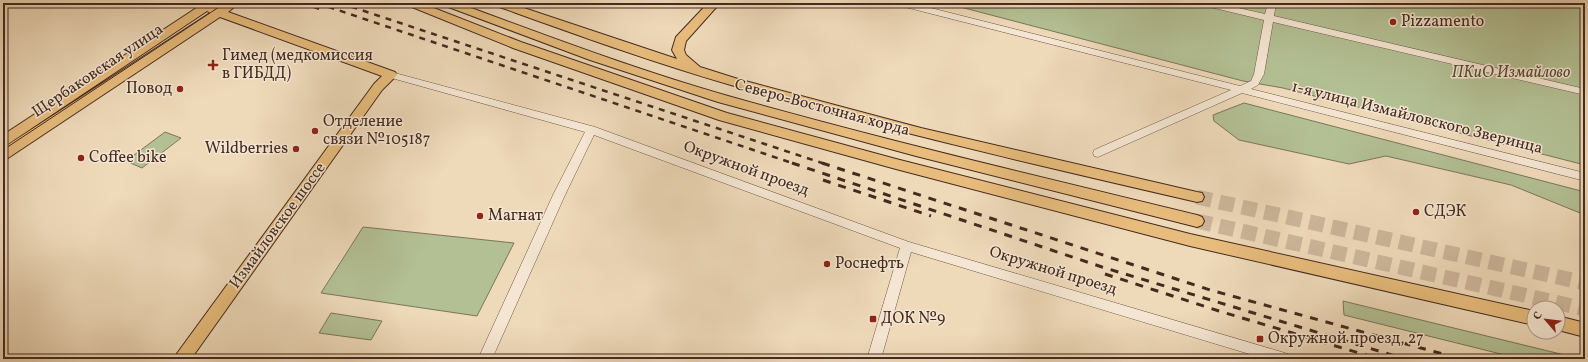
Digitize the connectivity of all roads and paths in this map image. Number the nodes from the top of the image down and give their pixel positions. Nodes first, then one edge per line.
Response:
1 (233, 3) edge
2 (412, 3) edge
3 (447, 3) edge
4 (498, 3) edge
5 (714, 3) edge
6 (900, 3) edge
7 (1205, 3) edge
8 (1272, 3) edge
9 (209, 6) edge
10 (1269, 18) junction
11 (707, 74) junction
12 (391, 75) junction
13 (1242, 90) junction
14 (1585, 92) edge
15 (591, 130) junction
16 (3, 141) edge
17 (1098, 153) dead end
18 (3, 155) edge
19 (1585, 177) edge
20 (1197, 197) tunnel mouth
21 (1197, 221) tunnel mouth
22 (907, 246) junction
23 (1526, 316) edge
24 (1566, 325) edge
25 (1585, 330) edge
26 (181, 359) edge
27 (485, 359) edge
28 (874, 359) edge
29 (1285, 359) edge

1 - 9 main road, Щербаковская улица
2 - 23 main road
3 - 21 main road, Северо-Восточная хорда
4 - 11 main road, Северо-Восточная хорда
5 - 11 main road
6 - 13 street, 1-я улица Измайловского Зверинца
7 - 10 street
8 - 10 street
9 - 12 main road, Окружной проезд
9 - 16 main road, Щербаковская улица
9 - 18 main road, Щербаковская улица
10 - 13 street
10 - 14 street
11 - 20 main road, Северо-Восточная хорда
12 - 15 street, Окружной проезд
12 - 26 main road, Измайловское шоссе
13 - 17 street
13 - 19 street, 1-я улица Измайловского Зверинца
15 - 22 street, Окружной проезд
15 - 27 street
22 - 28 street
22 - 29 street, Окружной проезд
24 - 25 main road

